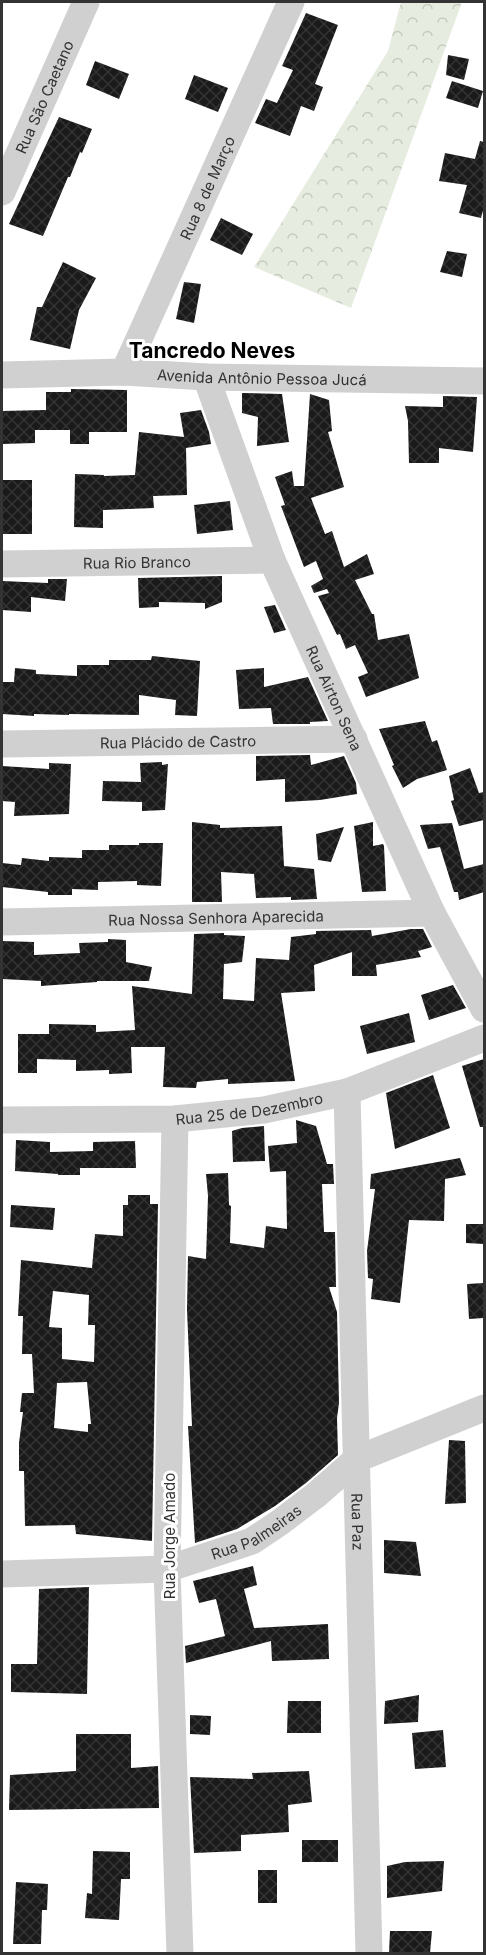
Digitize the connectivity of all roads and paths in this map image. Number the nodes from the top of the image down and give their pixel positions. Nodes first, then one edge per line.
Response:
1 (86, 2) edge
2 (291, 2) edge
3 (2, 192) edge
4 (124, 372) junction
5 (2, 375) edge
6 (206, 377) junction
7 (484, 381) edge
8 (272, 560) junction
9 (2, 564) edge
10 (354, 739) junction
11 (2, 744) edge
12 (432, 913) junction
13 (2, 922) edge
14 (484, 1010) edge
15 (484, 1038) edge
16 (347, 1092) junction
17 (175, 1119) junction
18 (2, 1120) edge
19 (484, 1408) edge
20 (357, 1459) junction
21 (167, 1569) junction
22 (2, 1574) edge
23 (180, 1953) edge
24 (369, 1953) edge

1 - 3 street, Rua São Caetano
2 - 4 street, Rua 8 de Março
4 - 5 street, Avenida Antônio Pessoa Jucá
4 - 6 street, Avenida Antônio Pessoa Jucá
6 - 7 street, Avenida Antônio Pessoa Jucá
6 - 8 street, Rua Airton Sena
8 - 9 street, Rua Rio Branco
8 - 10 street, Rua Airton Sena
10 - 11 street, Rua Plácido de Castro
10 - 12 street, Rua Airton Sena
12 - 13 street, Rua Nossa Senhora Aparecida
12 - 14 street, Rua Airton Sena
15 - 16 street, Rua 25 de Dezembro
16 - 17 street, Rua 25 de Dezembro
16 - 20 street, Rua Paz
17 - 18 street, Rua 25 de Dezembro
17 - 21 street, Rua Jorge Amado
19 - 20 street, Rua Palmeiras
20 - 21 street, Rua Palmeiras
20 - 24 street, Rua Paz
21 - 22 street, Rua Palmeiras
21 - 23 street, Rua Jorge Amado

